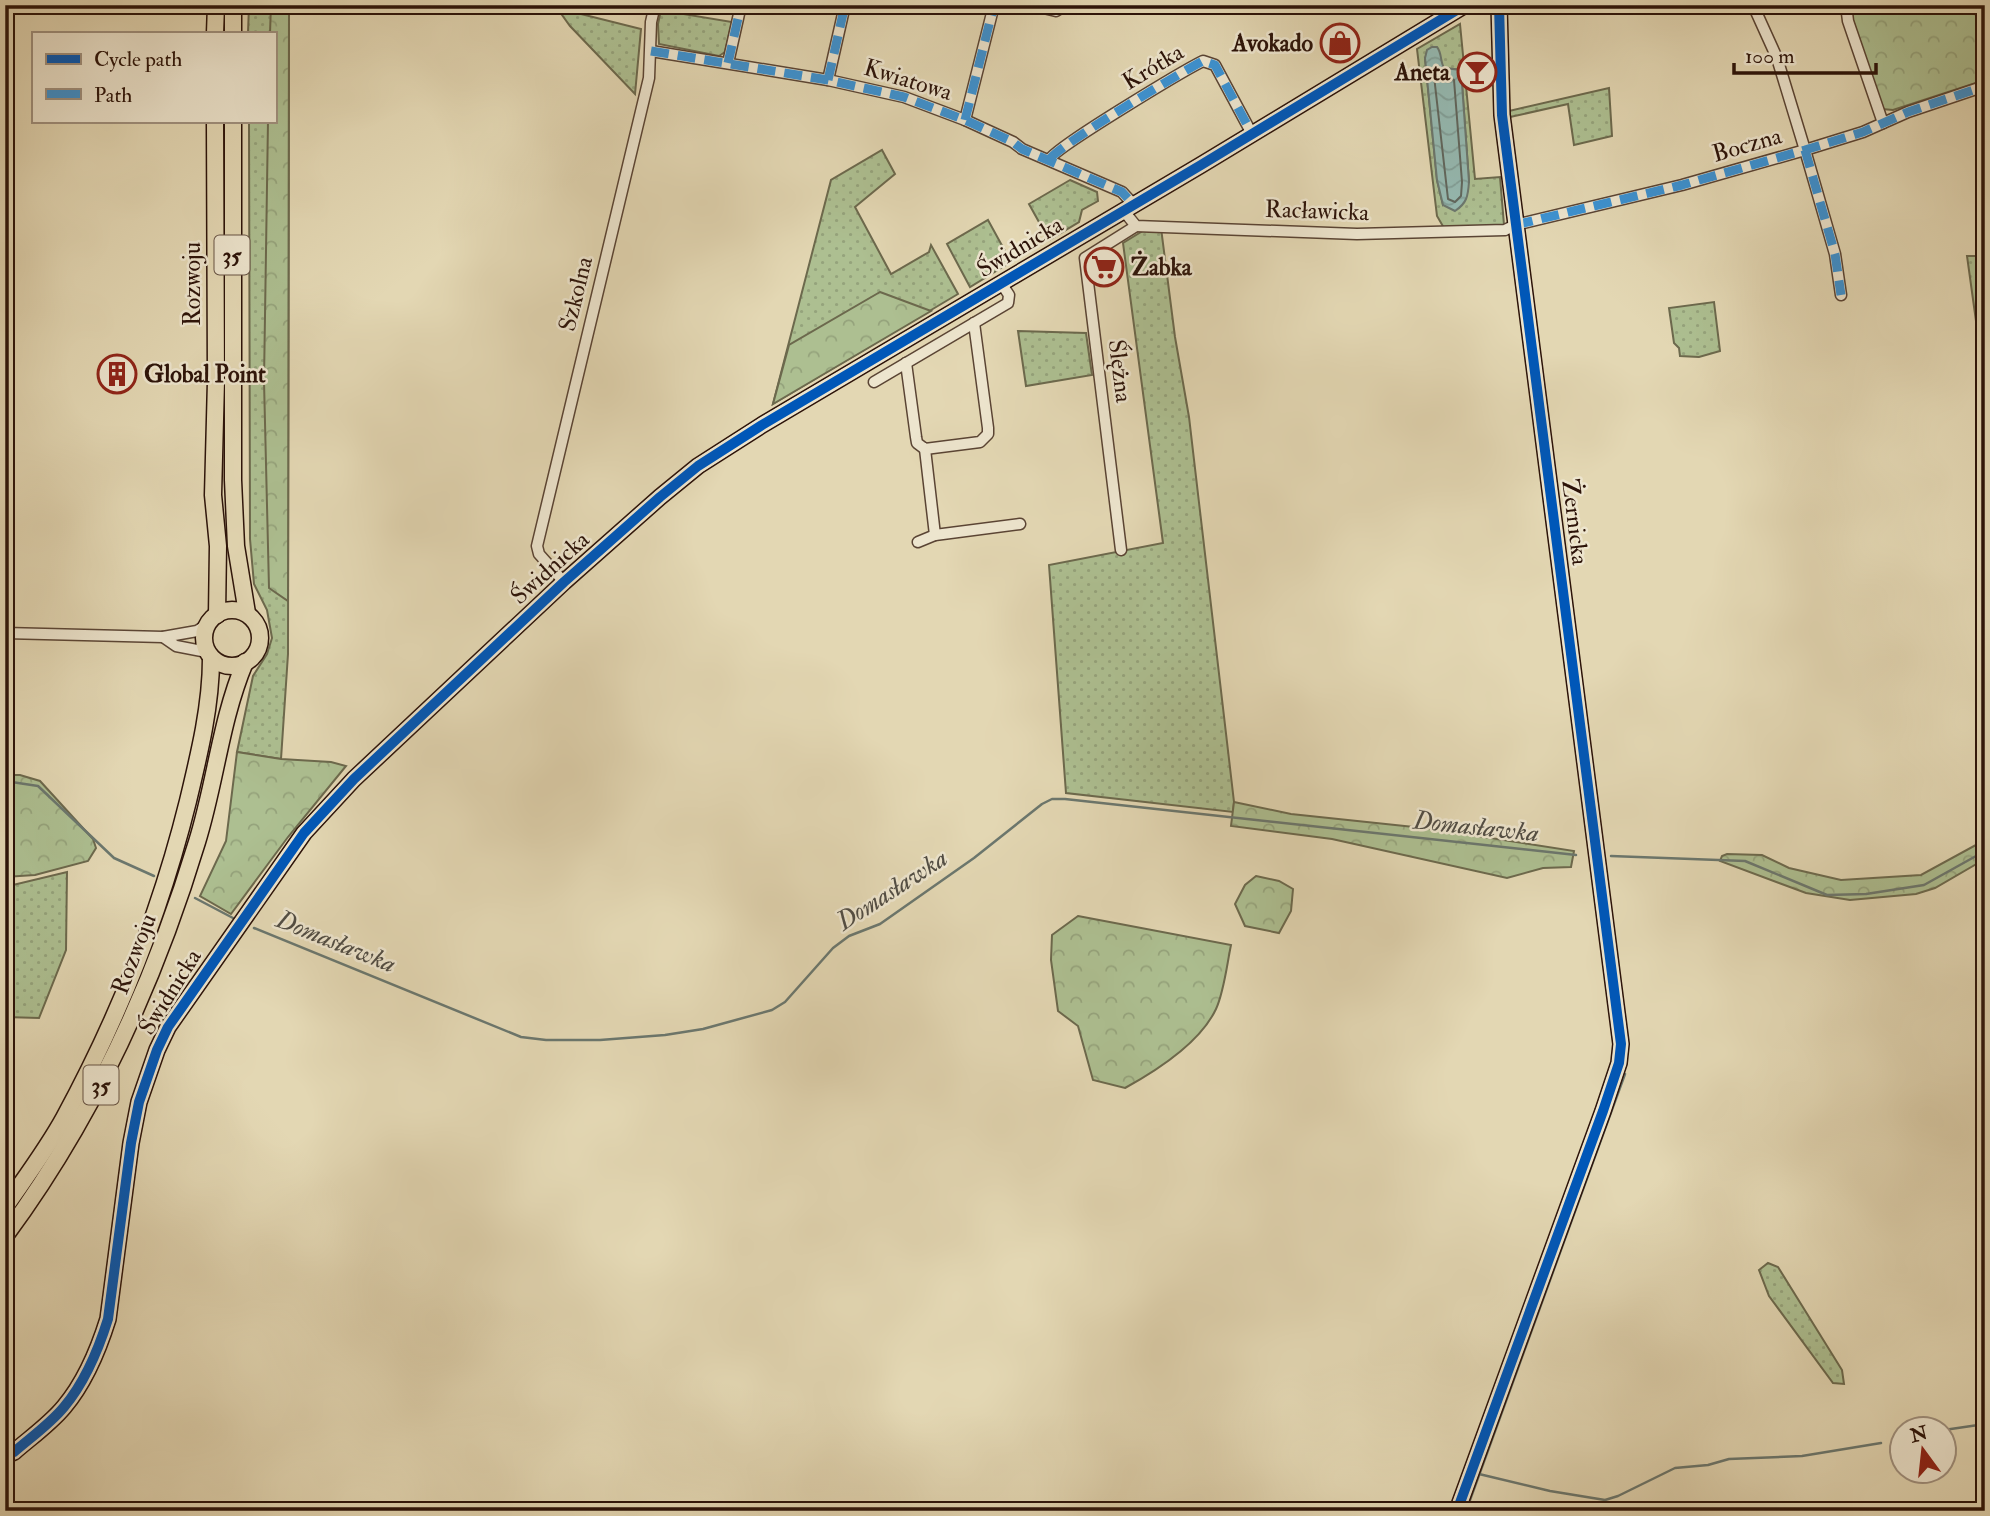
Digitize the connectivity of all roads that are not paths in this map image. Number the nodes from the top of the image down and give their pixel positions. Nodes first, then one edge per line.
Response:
1 (216, 5) edge
2 (233, 5) edge
3 (655, 5) edge
4 (741, 5) edge
5 (845, 5) edge
6 (994, 5) edge
7 (1031, 5) edge
8 (1066, 5) edge
9 (1465, 5) edge
10 (1499, 5) edge
11 (1753, 5) edge
12 (1846, 5) edge
13 (215, 32) edge
14 (233, 32) edge
15 (651, 51) junction
16 (728, 63) junction
17 (828, 80) junction
18 (1985, 86) edge
19 (965, 120) junction
20 (215, 122) edge
21 (233, 122) edge
22 (1883, 123) junction
23 (1252, 134) junction
24 (1805, 149) junction
25 (1049, 159) junction
26 (1128, 207) junction
27 (1515, 225) junction
28 (1136, 226) junction
29 (1001, 283) junction
30 (1841, 295) dead end
31 (974, 323) junction
32 (906, 363) junction
33 (874, 382) dead end
34 (925, 449) junction
35 (1020, 524) dead end
36 (935, 535) junction
37 (918, 542) dead end
38 (1121, 550) dead end
39 (564, 582) junction
40 (247, 613) junction
41 (212, 619) junction
42 (5, 633) edge
43 (163, 637) junction
44 (209, 655) junction
45 (245, 662) junction
46 (5, 1208) edge
47 (5, 1236) edge
48 (5, 1456) edge
49 (1457, 1511) edge

1 - 13 main road
2 - 14 main road
3 - 15 street, Szkolna
4 - 16 street
5 - 17 street
6 - 19 street
7 - 8 street
9 - 23 street, Świdnicka
10 - 27 street, Żernicka
11 - 24 street
12 - 22 street
15 - 16 street, Kwiatowa
15 - 39 street, Szkolna
16 - 17 street, Kwiatowa
17 - 19 street, Kwiatowa
18 - 22 street, Boczna
19 - 25 street, Kwiatowa
20 - 41 main road, Rozwoju / 35
21 - 40 main road, Rozwoju / 35
22 - 24 street, Boczna
23 - 25 street, Krótka
23 - 26 street, Świdnicka
24 - 27 street, Boczna
24 - 30 street
25 - 26 street, Kwiatowa
26 - 28 street
26 - 29 street, Świdnicka
27 - 28 street, Racławicka
27 - 49 street, Żernicka
28 - 38 street, Ślężna
29 - 31 street
29 - 39 street, Świdnicka
31 - 32 street
31 - 34 street
32 - 33 street
32 - 34 street
34 - 36 street
35 - 36 street
36 - 37 street
39 - 48 street, Świdnicka
40 - 41 main road
40 - 45 main road, 35
41 - 43 street
41 - 44 main road, 35
42 - 43 street
43 - 44 street
44 - 45 main road
44 - 46 main road, Rozwoju / 35
45 - 47 main road, Rozwoju / 35

